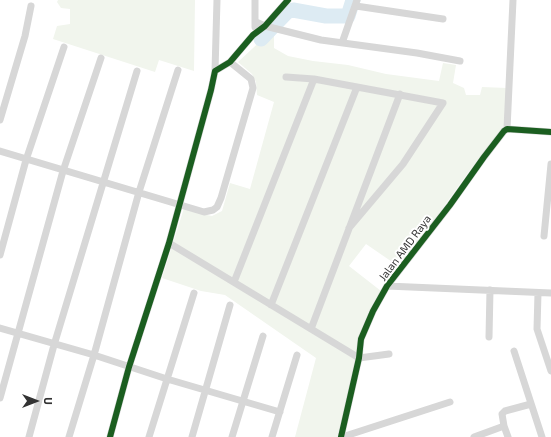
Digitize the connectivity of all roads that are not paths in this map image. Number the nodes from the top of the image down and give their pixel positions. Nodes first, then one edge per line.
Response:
1 (217, 0) edge
2 (255, 0) edge
3 (288, 0) edge
4 (513, 0) edge
5 (356, 3) edge
6 (31, 6) dead end
7 (443, 19) dead end
8 (256, 22) junction
9 (269, 27) junction
10 (253, 35) junction
11 (342, 43) junction
12 (64, 46) dead end
13 (101, 58) dead end
14 (460, 61) dead end
15 (230, 62) junction
16 (178, 70) dead end
17 (137, 71) dead end
18 (215, 71) junction
19 (286, 77) dead end
20 (314, 79) junction
21 (357, 87) junction
22 (400, 94) junction
23 (0, 120) edge
24 (507, 130) junction
25 (551, 132) edge
26 (0, 151) edge
27 (26, 160) junction
28 (551, 164) edge
29 (63, 171) junction
30 (103, 183) junction
31 (139, 192) junction
32 (179, 204) junction
33 (349, 228) junction
34 (544, 236) dead end
35 (169, 243) junction
36 (0, 255) edge
37 (234, 282) junction
38 (387, 286) junction
39 (490, 290) junction
40 (194, 293) dead end
41 (538, 293) junction
42 (551, 293) edge
43 (230, 305) dead end
44 (271, 305) junction
45 (0, 328) edge
46 (311, 329) junction
47 (18, 333) junction
48 (262, 336) dead end
49 (489, 336) dead end
50 (54, 344) junction
51 (514, 351) dead end
52 (297, 354) dead end
53 (389, 354) dead end
54 (94, 355) junction
55 (359, 358) junction
56 (129, 367) junction
57 (551, 370) edge
58 (167, 379) junction
59 (205, 389) junction
60 (0, 398) edge
61 (242, 400) junction
62 (450, 402) dead end
63 (531, 404) junction
64 (280, 412) junction
65 (504, 426) junction
66 (478, 436) edge
67 (29, 437) edge
68 (69, 437) edge
69 (110, 437) edge
70 (149, 437) edge
71 (192, 437) edge
72 (232, 437) edge
73 (272, 437) edge
74 (342, 437) edge
75 (508, 437) edge
76 (542, 437) edge

1 - 18 street
2 - 8 street
3 - 9 street
4 - 24 street
5 - 7 street
5 - 11 street
6 - 23 street
8 - 9 street
8 - 10 street
9 - 10 street
9 - 11 street
10 - 15 street
11 - 14 street
12 - 27 street
13 - 29 street
15 - 18 street
15 - 32 street
16 - 31 street
17 - 30 street
18 - 32 street
19 - 20 street
20 - 21 street
20 - 37 street
21 - 22 street
21 - 44 street
22 - 33 street
22 - 33 street
24 - 25 street
24 - 38 street, Jalan AMD Raya
26 - 27 street
27 - 29 street
27 - 36 street
28 - 34 street
29 - 30 street
29 - 47 street
30 - 31 street
30 - 50 street
31 - 32 street
31 - 54 street
32 - 35 street
33 - 46 street
35 - 37 street
35 - 56 street
37 - 44 street
38 - 39 street
38 - 55 street, Jalan AMD Raya
39 - 41 street
39 - 49 street
40 - 58 street
41 - 42 street
41 - 57 street
43 - 59 street
44 - 46 street
45 - 47 street
46 - 55 street
47 - 50 street
47 - 60 street
48 - 61 street
50 - 54 street
50 - 67 street
51 - 63 street
52 - 64 street
53 - 55 street
54 - 56 street
54 - 68 street
55 - 74 street, Jalan AMD Raya
56 - 58 street
56 - 69 street
58 - 59 street
58 - 70 street
59 - 61 street
59 - 71 street
61 - 64 street
61 - 72 street
62 - 74 street
63 - 65 street
63 - 76 street
64 - 73 street
65 - 66 street
65 - 75 street

